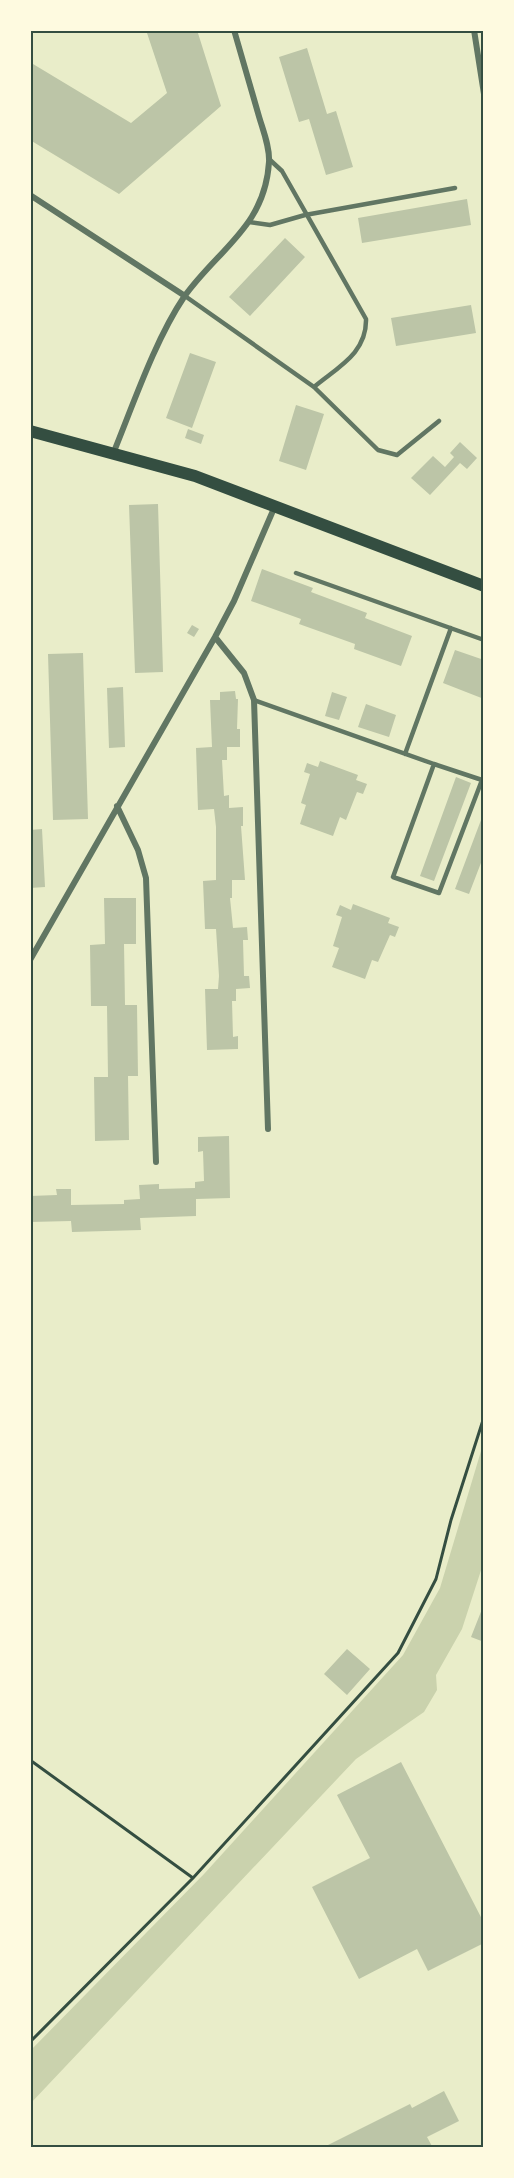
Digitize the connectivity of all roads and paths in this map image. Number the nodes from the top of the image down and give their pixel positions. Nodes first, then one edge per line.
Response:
1 (234, 30) edge
2 (474, 30) edge
3 (484, 94) edge
4 (269, 159) junction
5 (455, 188) dead end
6 (30, 195) edge
7 (306, 215) junction
8 (249, 222) junction
9 (185, 296) junction
10 (314, 387) junction
11 (439, 420) dead end
12 (30, 431) edge
13 (113, 454) junction
14 (275, 506) junction
15 (296, 573) dead end
16 (484, 586) edge
17 (451, 628) junction
18 (215, 638) junction
19 (484, 640) edge
20 (254, 700) junction
21 (405, 754) junction
22 (434, 764) junction
23 (483, 780) edge
24 (117, 806) junction
25 (30, 960) edge
26 (268, 1129) dead end
27 (156, 1162) dead end
28 (484, 1417) edge
29 (30, 1760) edge
30 (193, 1878) junction
31 (30, 2042) edge

1 - 4 street
2 - 3 street
4 - 7 lane
4 - 8 street
5 - 7 lane
6 - 9 street
7 - 8 lane
7 - 10 lane
8 - 9 street
9 - 10 lane
9 - 13 street
10 - 11 lane
12 - 13 main road
13 - 14 main road
14 - 16 main road
14 - 18 street
15 - 17 lane
17 - 19 lane
17 - 21 lane
18 - 20 street
18 - 24 street
20 - 21 lane
20 - 26 street
21 - 22 lane
22 - 23 lane
22 - 23 lane
24 - 25 street
24 - 27 street
28 - 30 path
29 - 30 path
30 - 31 path

